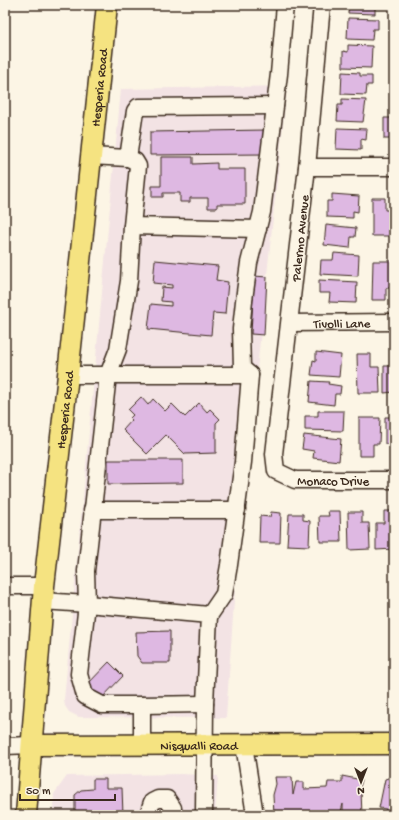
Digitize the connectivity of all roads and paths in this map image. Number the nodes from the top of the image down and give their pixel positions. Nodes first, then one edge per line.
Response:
1 (107, 5) edge
2 (285, 5) edge
3 (322, 5) edge
4 (275, 106) junction
5 (90, 156) junction
6 (128, 158) junction
7 (307, 167) junction
8 (394, 167) edge
9 (132, 226) junction
10 (258, 229) junction
11 (394, 322) edge
12 (290, 323) junction
13 (68, 375) junction
14 (108, 375) junction
15 (250, 375) junction
16 (276, 471) joint
17 (394, 480) edge
18 (92, 510) junction
19 (237, 510) junction
20 (5, 586) edge
21 (43, 593) junction
22 (87, 604) junction
23 (209, 616) junction
24 (205, 704) junction
25 (142, 705) junction
26 (394, 744) edge
27 (142, 745) junction
28 (205, 745) junction
29 (244, 745) junction
30 (5, 746) edge
31 (32, 746) junction
32 (26, 815) edge
33 (150, 815) edge
34 (173, 815) edge
35 (204, 815) edge
36 (255, 815) edge

1 - 5 main road, Hesperia Road
2 - 4 street
3 - 7 street, Palermo Avenue
4 - 6 street
4 - 10 street
5 - 6 street
5 - 13 main road, Hesperia Road
6 - 9 street
7 - 8 street
7 - 12 street, Palermo Avenue
9 - 10 street
9 - 14 street
10 - 15 street
11 - 12 street, Tivolli Lane
12 - 16 street, Palermo Avenue
13 - 14 street
13 - 21 main road, Hesperia Road
14 - 15 street
14 - 18 street
15 - 19 street
16 - 17 street, Monaco Drive
18 - 19 street
18 - 22 street
19 - 23 street
20 - 21 street
21 - 22 street
21 - 31 main road, Hesperia Road
22 - 23 street
22 - 25 street
23 - 24 street
24 - 25 street
24 - 28 street
25 - 27 street
26 - 29 main road, Nisqualli Road
27 - 28 main road, Nisqualli Road
27 - 31 main road, Nisqualli Road
28 - 29 main road, Nisqualli Road
28 - 35 street
29 - 36 street
30 - 31 street, Nisqualli Road
31 - 32 main road, Hesperia Road
33 - 34 street

